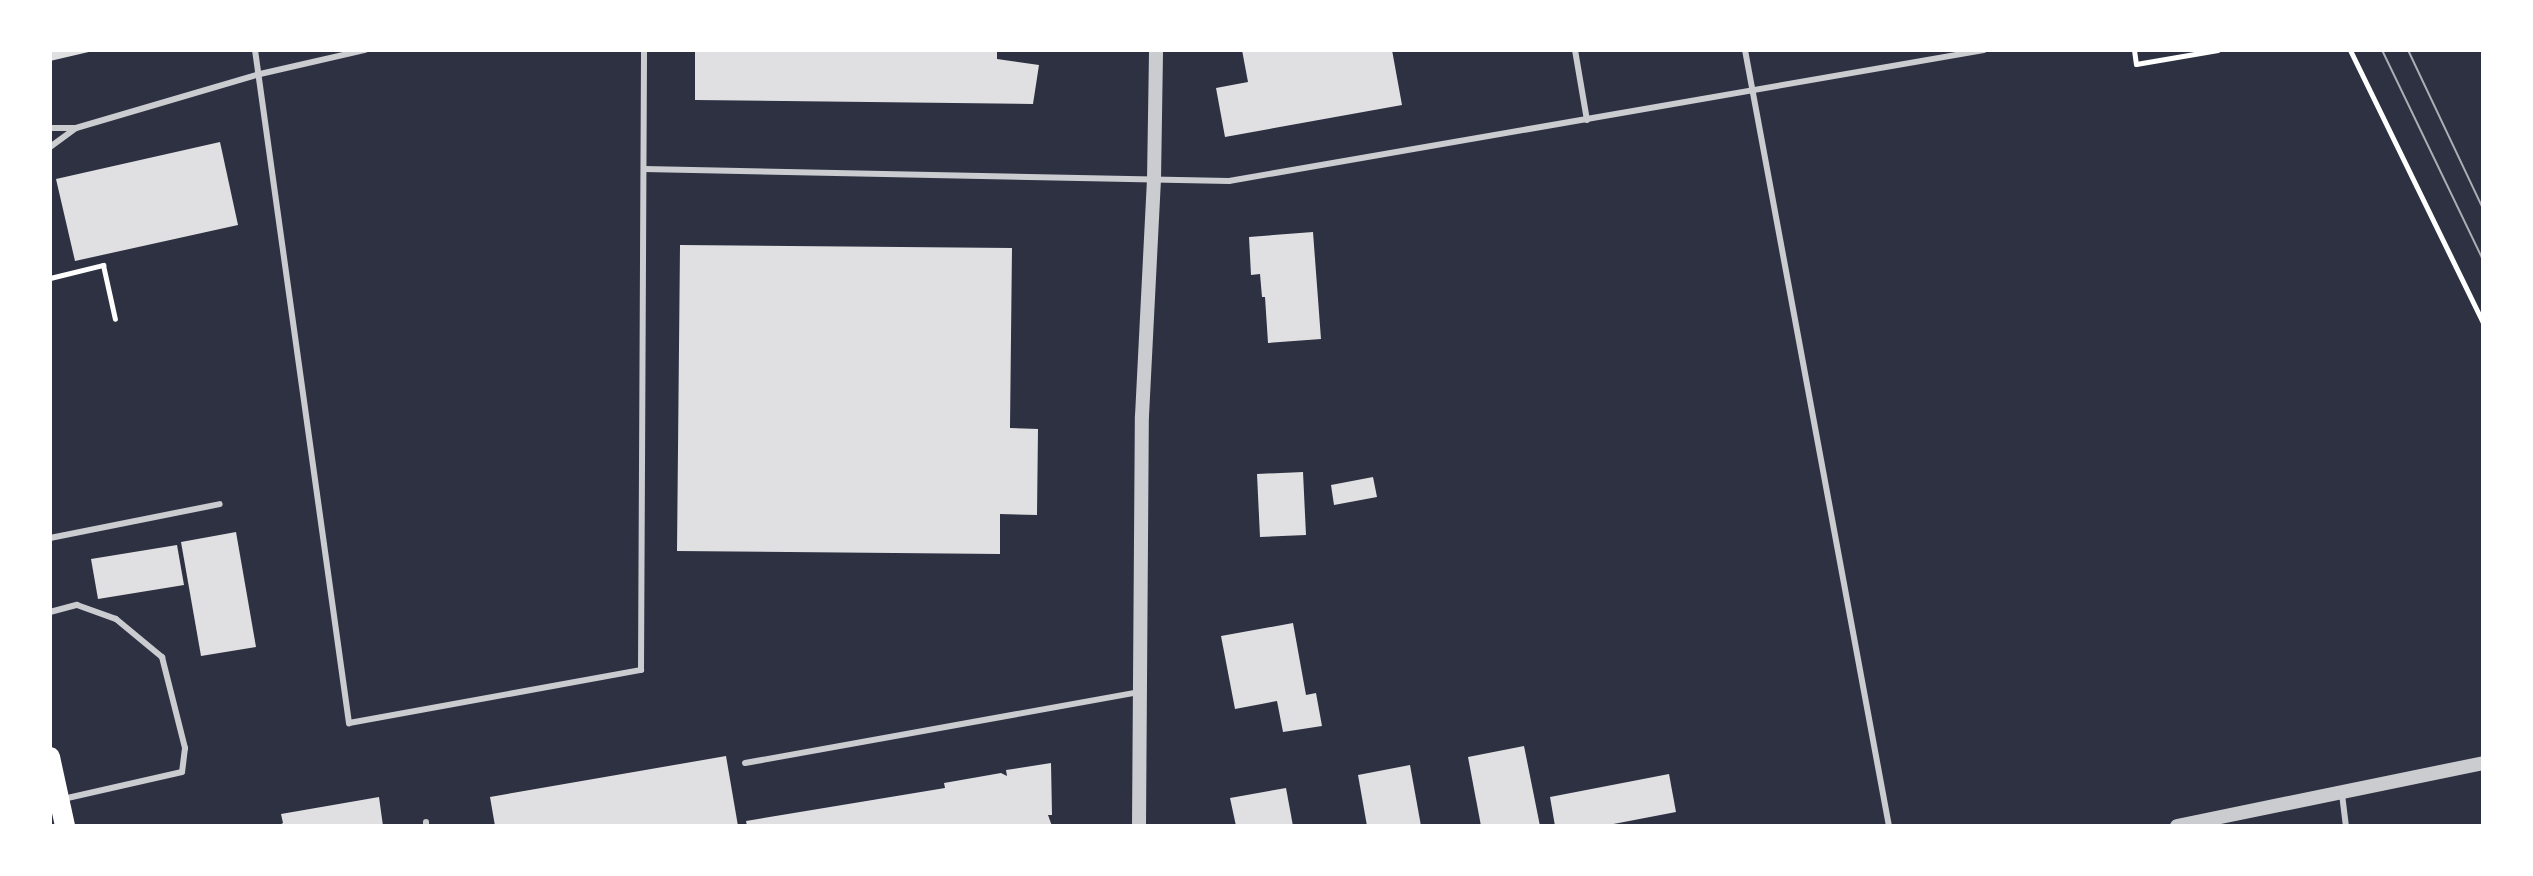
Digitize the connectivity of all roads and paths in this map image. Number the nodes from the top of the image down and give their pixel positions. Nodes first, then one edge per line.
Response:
1 (255, 50) edge
2 (365, 50) edge
3 (644, 50) edge
4 (1156, 50) edge
5 (1575, 50) edge
6 (1745, 50) edge
7 (1984, 50) edge
8 (2134, 50) edge
9 (2218, 50) edge
10 (2350, 50) edge
11 (260, 74) junction
12 (1752, 91) junction
13 (1587, 120) junction
14 (50, 128) edge
15 (76, 128) junction
16 (50, 147) edge
17 (644, 169) junction
18 (1154, 180) junction
19 (50, 278) edge
20 (115, 319) dead end
21 (2483, 323) edge
22 (220, 504) dead end
23 (50, 538) edge
24 (50, 612) edge
25 (1139, 692) junction
26 (50, 757) edge
27 (745, 763) dead end
28 (2483, 763) edge
29 (2341, 791) junction
30 (59, 799) junction
31 (65, 826) edge
32 (1139, 826) edge
33 (1889, 826) edge
34 (2177, 826) edge
35 (2346, 826) edge

1 - 11 lane
2 - 11 lane
3 - 17 lane
4 - 18 street
5 - 13 lane
6 - 12 lane
7 - 12 lane
8 - 9 path
10 - 21 path
11 - 15 lane
11 - 17 lane
12 - 13 lane
12 - 33 lane
13 - 18 lane
14 - 15 lane
15 - 16 lane
17 - 18 lane
18 - 25 street
19 - 20 path
22 - 23 lane
24 - 30 lane
25 - 27 lane
25 - 32 street
26 - 30 main road
28 - 29 street
29 - 34 street
29 - 35 lane
30 - 31 main road

